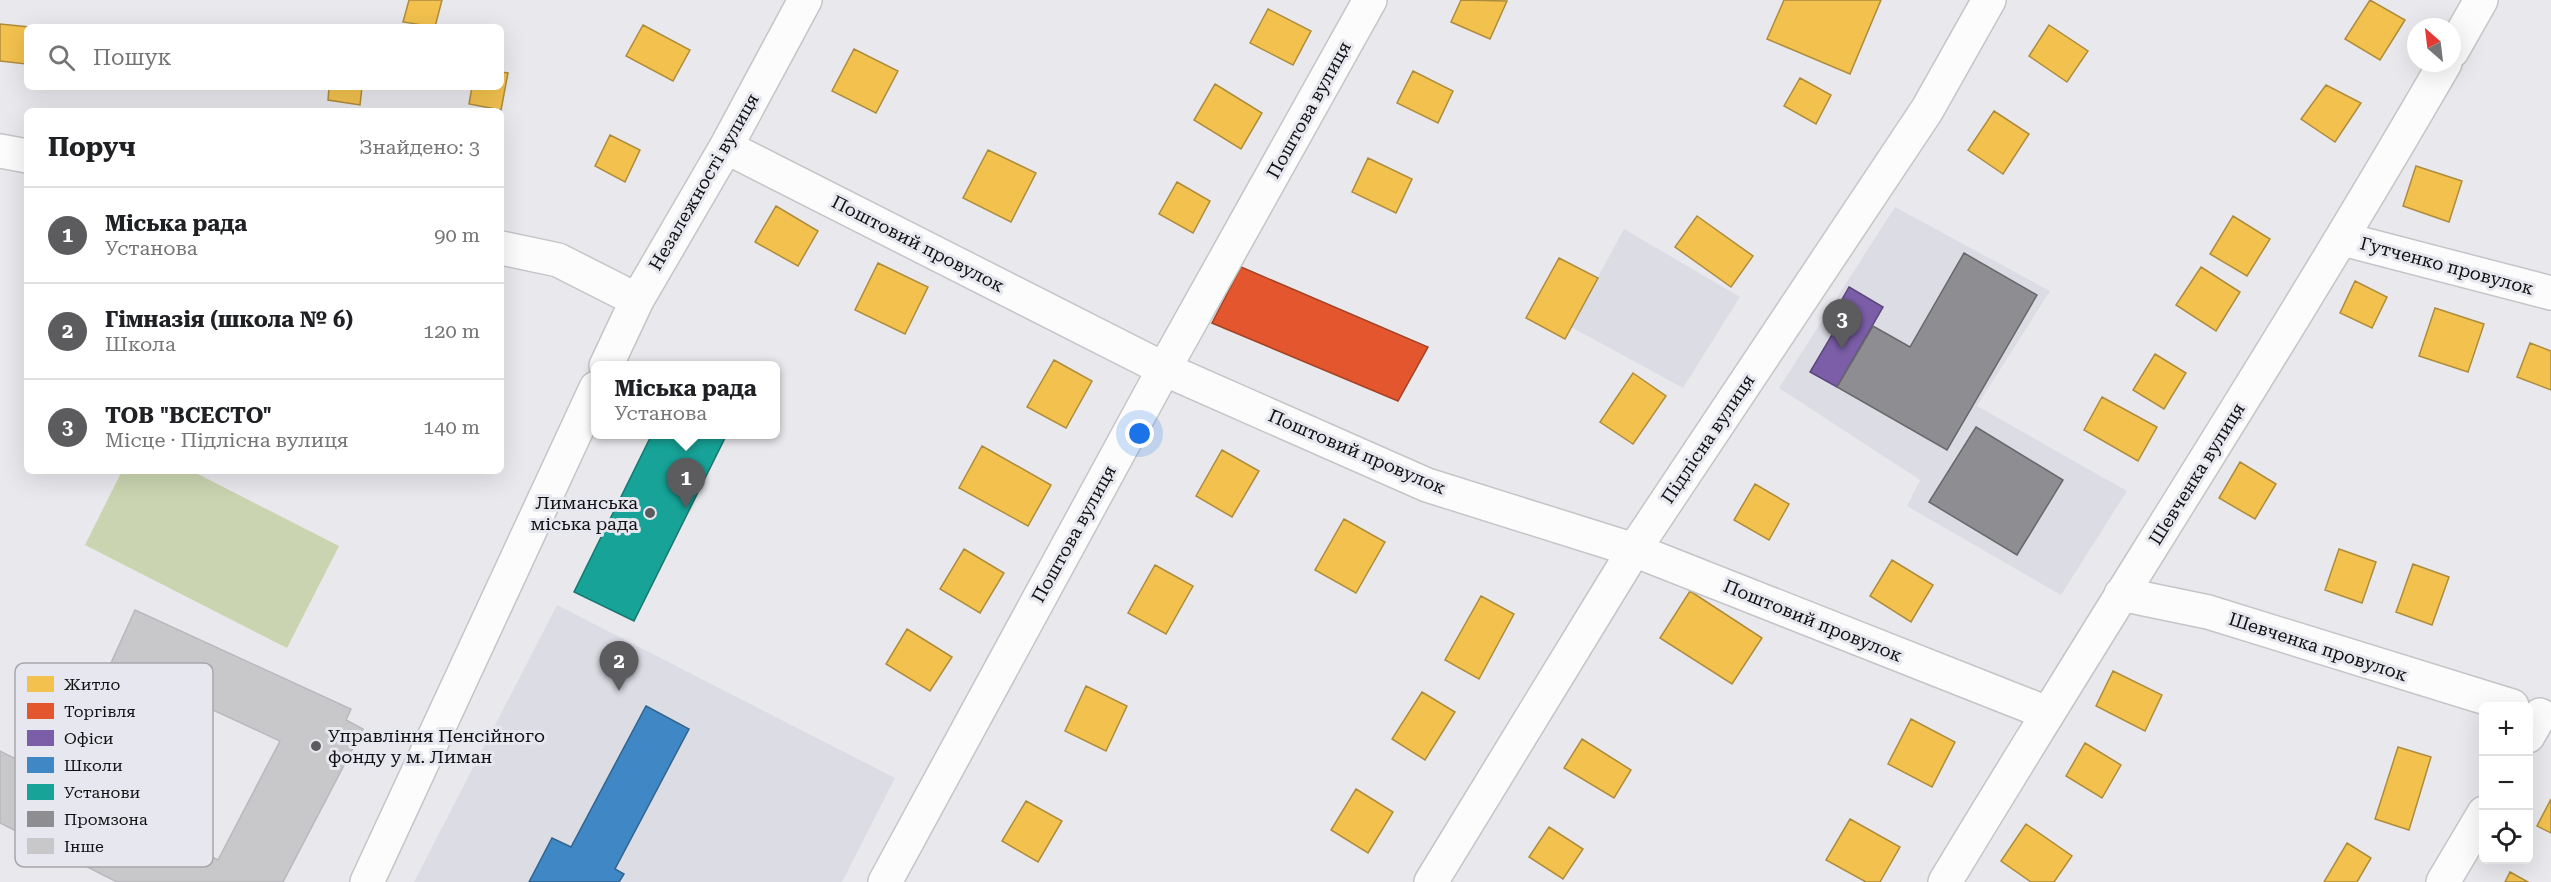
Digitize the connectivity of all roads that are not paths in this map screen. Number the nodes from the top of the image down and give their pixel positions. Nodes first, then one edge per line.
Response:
1 (806, 0) edge
2 (1370, 0) edge
3 (1989, 0) edge
4 (2481, 0) edge
5 (2461, 35) edge
6 (2440, 72) edge
7 (726, 147) junction
8 (0, 151) edge
9 (24, 155) edge
10 (2343, 239) junction
11 (504, 249) edge
12 (2551, 293) edge
13 (637, 300) junction
14 (608, 361) edge
15 (1164, 369) junction
16 (591, 399) edge
17 (1634, 550) junction
18 (2121, 594) junction
19 (2486, 702) edge
20 (2047, 713) junction
21 (2479, 821) edge
22 (366, 882) edge
23 (885, 882) edge
24 (1431, 882) edge
25 (1945, 882) edge
26 (2443, 882) edge

1 - 7 street, Незалежності вулиця
2 - 15 street, Поштова вулиця
3 - 17 street, Підлісна вулиця
4 - 5 street
6 - 10 street, Шевченка вулиця
7 - 13 street, Незалежності вулиця
7 - 15 street, Поштовий провулок
8 - 9 street
10 - 12 street, Гутченко провулок
10 - 18 street, Шевченка вулиця
11 - 13 street
13 - 14 street, Незалежності вулиця
15 - 17 street, Поштовий провулок
15 - 23 street, Поштова вулиця
16 - 22 street
17 - 20 street, Поштовий провулок
17 - 24 street, Підлісна вулиця
18 - 19 street, Шевченка провулок
18 - 20 street, Шевченка вулиця
20 - 25 street, Шевченка вулиця
21 - 26 street

